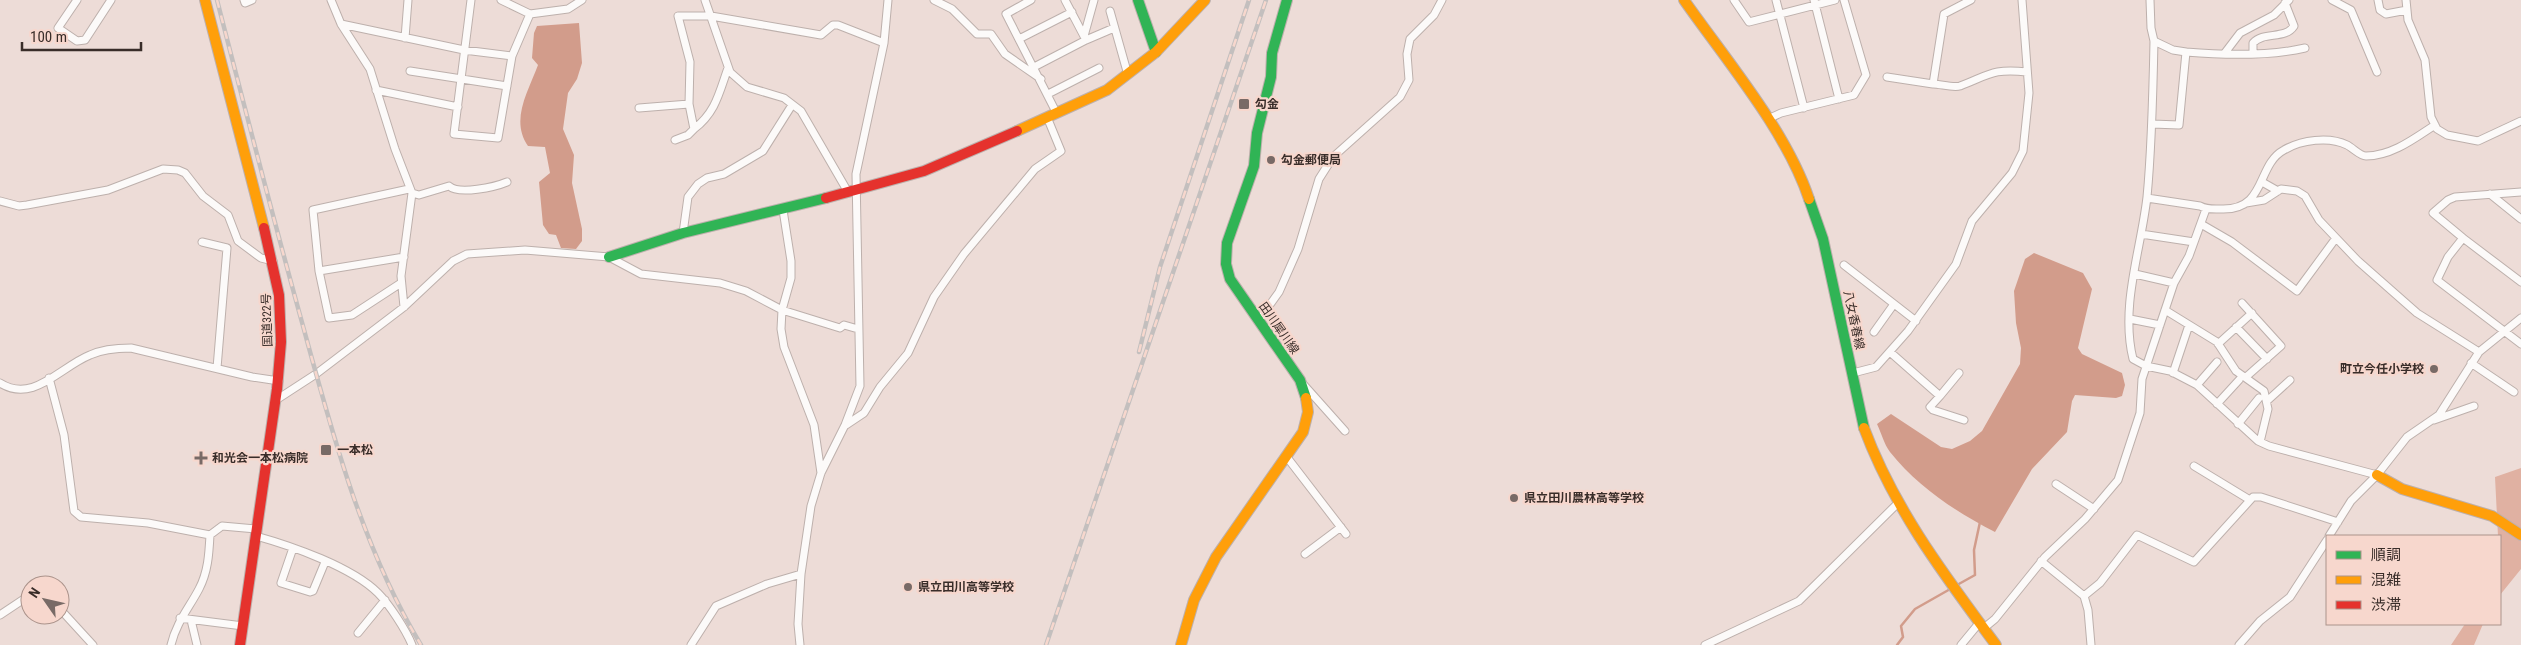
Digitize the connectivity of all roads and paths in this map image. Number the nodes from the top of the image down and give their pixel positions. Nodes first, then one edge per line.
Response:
1 (77, 0) edge
2 (111, 0) edge
3 (206, 0) edge
4 (244, 0) edge
5 (252, 0) edge
6 (331, 0) edge
7 (408, 0) edge
8 (471, 0) edge
9 (501, 0) edge
10 (582, 0) edge
11 (705, 0) edge
12 (888, 0) edge
13 (934, 0) edge
14 (1031, 0) edge
15 (1065, 0) edge
16 (1094, 0) edge
17 (1138, 0) edge
18 (1205, 0) edge
19 (1287, 0) edge
20 (1442, 0) edge
21 (1684, 0) edge
22 (1734, 0) edge
23 (1776, 0) edge
24 (1835, 0) edge
25 (1844, 0) edge
26 (1971, 0) edge
27 (2022, 0) edge
28 (2150, 0) edge
29 (2332, 0) edge
30 (2378, 0) edge
31 (2406, 0) edge
32 (1815, 2) edge
33 (2287, 2) edge
34 (2407, 10) junction
35 (1110, 11) dead end
36 (1072, 12) junction
37 (1780, 13) junction
38 (530, 14) junction
39 (711, 16) junction
40 (341, 24) junction
41 (1114, 28) junction
42 (405, 38) junction
43 (1085, 38) junction
44 (1019, 39) junction
45 (2154, 41) junction
46 (884, 43) junction
47 (2305, 48) dead end
48 (464, 50) junction
49 (1156, 52) junction
50 (2186, 52) junction
51 (2253, 52) junction
52 (2224, 54) junction
53 (512, 56) junction
54 (1034, 67) junction
55 (728, 68) junction
56 (1099, 68) dead end
57 (410, 71) dead end
58 (2027, 72) junction
59 (2377, 72) dead end
60 (1128, 75) junction
61 (1887, 77) dead end
62 (461, 79) junction
63 (1041, 79) junction
64 (1933, 84) junction
65 (506, 86) junction
66 (376, 90) junction
67 (1048, 94) junction
68 (1839, 99) junction
69 (689, 104) junction
70 (792, 105) junction
71 (458, 107) junction
72 (639, 108) dead end
73 (1804, 108) junction
74 (1052, 114) junction
75 (1768, 119) junction
76 (2521, 121) edge
77 (2152, 124) junction
78 (2436, 125) junction
79 (694, 129) junction
80 (675, 140) dead end
81 (507, 182) dead end
82 (2262, 182) junction
83 (410, 191) junction
84 (2278, 191) junction
85 (852, 192) junction
86 (2521, 192) edge
87 (2490, 194) junction
88 (2147, 198) junction
89 (0, 201) edge
90 (2246, 202) junction
91 (2206, 209) junction
92 (783, 210) junction
93 (2521, 219) edge
94 (2201, 224) junction
95 (683, 233) junction
96 (2141, 234) junction
97 (2336, 238) junction
98 (2463, 238) junction
99 (202, 242) dead end
100 (2194, 242) junction
101 (404, 257) junction
102 (609, 257) junction
103 (273, 261) junction
104 (1844, 265) dead end
105 (319, 271) junction
106 (2135, 274) junction
107 (2521, 282) edge
108 (402, 283) junction
109 (2174, 283) junction
110 (2242, 303) dead end
111 (1894, 304) junction
112 (404, 307) junction
113 (782, 310) junction
114 (2165, 310) junction
115 (2252, 313) junction
116 (2521, 318) edge
117 (2130, 319) junction
118 (1259, 320) junction
119 (1916, 321) junction
120 (2160, 325) junction
121 (2189, 325) junction
122 (2236, 327) junction
123 (858, 329) junction
124 (2506, 331) junction
125 (1874, 332) dead end
126 (2218, 344) junction
127 (2521, 344) edge
128 (1890, 352) junction
129 (2479, 352) junction
130 (2267, 359) junction
131 (2217, 362) dead end
132 (2471, 363) junction
133 (2146, 366) junction
134 (217, 368) junction
135 (1853, 372) junction
136 (1959, 372) dead end
137 (2173, 373) junction
138 (49, 378) junction
139 (2242, 379) junction
140 (1300, 380) junction
141 (2290, 380) dead end
142 (279, 381) junction
143 (0, 383) edge
144 (2197, 385) junction
145 (2514, 392) dead end
146 (1940, 396) junction
147 (2259, 398) dead end
148 (275, 400) junction
149 (2267, 401) junction
150 (2217, 404) junction
151 (2474, 406) dead end
152 (1964, 420) dead end
153 (2434, 420) junction
154 (2238, 424) junction
155 (845, 425) junction
156 (1346, 431) dead end
157 (2260, 442) junction
158 (1286, 456) junction
159 (2194, 466) dead end
160 (821, 473) junction
161 (2377, 475) junction
162 (2056, 484) dead end
163 (2250, 500) junction
164 (1897, 504) junction
165 (2094, 509) junction
166 (2338, 522) junction
167 (257, 533) junction
168 (2521, 534) edge
169 (210, 535) junction
170 (2331, 535) edge
171 (2326, 542) edge
172 (293, 548) junction
173 (1305, 554) dead end
174 (325, 562) junction
175 (2041, 562) junction
176 (801, 574) junction
177 (2084, 596) junction
178 (385, 600) junction
179 (20, 602) edge
180 (0, 615) edge
181 (180, 618) junction
182 (70, 620) edge
183 (191, 620) junction
184 (1982, 625) junction
185 (243, 626) junction
186 (358, 633) dead end
187 (93, 645) edge
188 (171, 645) edge
189 (197, 645) edge
190 (240, 645) edge
191 (412, 645) edge
192 (691, 645) edge
193 (800, 645) edge
194 (1181, 645) edge
195 (1705, 645) edge
196 (1961, 645) edge
197 (1996, 645) edge
198 (2091, 645) edge
199 (2239, 645) edge

1 - 2 street
3 - 103 main road, 国道322号
4 - 5 street
6 - 40 street
7 - 42 street
8 - 48 street
9 - 38 street
10 - 38 street
11 - 39 street
12 - 46 street
13 - 63 street
14 - 44 street
15 - 36 street
16 - 43 street
17 - 49 main road
18 - 49 main road
19 - 118 main road, 田川犀川線
20 - 118 street
21 - 75 main road, 八女香春線
22 - 37 street
23 - 37 street
24 - 32 street
25 - 68 street
26 - 64 street
27 - 58 street
28 - 45 street
29 - 59 street
30 - 34 street
31 - 34 street
32 - 37 street
32 - 68 street
33 - 51 street
33 - 52 street
34 - 78 street
35 - 41 street
36 - 43 street
36 - 44 street
37 - 73 street
38 - 53 street
39 - 46 street
39 - 55 street
39 - 69 street
40 - 42 street
40 - 66 street
41 - 43 street
41 - 60 street
42 - 48 street
43 - 54 street
44 - 54 street
45 - 50 street
45 - 77 street
46 - 85 street
47 - 51 street
48 - 53 street
48 - 62 street
49 - 60 main road
50 - 52 street
50 - 77 street
51 - 52 street
53 - 65 street
54 - 63 street
55 - 70 street
55 - 79 street
56 - 67 street
57 - 62 street
58 - 64 street
58 - 119 street
60 - 74 main road
61 - 64 street
62 - 65 street
62 - 71 street
63 - 67 street
65 - 71 street
66 - 71 street
66 - 83 street
67 - 74 street
68 - 73 street
69 - 72 street
69 - 79 street
70 - 85 street
70 - 95 street
73 - 75 street
74 - 85 main road
74 - 155 street
75 - 135 main road, 八女香春線
76 - 78 street
77 - 88 street
78 - 82 street
79 - 80 street
81 - 83 street
82 - 84 street
82 - 90 street
83 - 101 street
83 - 105 street
84 - 90 street
84 - 97 street
85 - 92 main road
85 - 123 street
86 - 87 street
87 - 93 street
87 - 98 street
88 - 91 street
88 - 96 street
89 - 103 street
90 - 91 street
91 - 94 street
92 - 95 main road
92 - 113 street
94 - 97 street
94 - 100 street
95 - 102 main road
96 - 100 street
96 - 106 street
97 - 129 street
98 - 107 street
98 - 124 street
99 - 134 street
100 - 109 street
101 - 105 street
101 - 108 street
102 - 112 street
102 - 113 street
103 - 142 main road, 国道322号
104 - 111 street
105 - 108 street
106 - 109 street
106 - 117 street
108 - 112 street
109 - 114 street
110 - 115 street
111 - 119 street
111 - 125 street
112 - 148 street
113 - 123 street
113 - 160 street
114 - 120 street
114 - 121 street
115 - 122 street
115 - 130 street
116 - 124 street
117 - 120 street
117 - 133 street
118 - 140 main road, 田川犀川線
119 - 128 street
120 - 133 street
121 - 126 street
121 - 137 street
122 - 126 street
122 - 130 street
123 - 155 street
124 - 127 street
124 - 129 street
126 - 139 street
128 - 135 street
128 - 146 street
129 - 132 street
130 - 139 street
131 - 144 street
132 - 145 street
132 - 153 street
133 - 137 street
133 - 165 street
134 - 138 street
134 - 142 street
135 - 164 main road, 八女香春線
136 - 146 street
137 - 144 street
138 - 143 street
138 - 169 street
139 - 149 street
139 - 150 street
140 - 156 street
140 - 158 main road, 田川犀川線
141 - 149 street
142 - 148 main road, 国道322号
144 - 150 street
146 - 152 street
147 - 154 street
148 - 167 main road, 国道322号
149 - 157 street
150 - 154 street
151 - 153 street
153 - 161 street
154 - 157 street
155 - 160 street
157 - 161 street
158 - 173 street
158 - 194 main road, 田川犀川線
159 - 163 street
160 - 176 street
161 - 166 street
161 - 168 main road
162 - 165 street
163 - 166 street
163 - 177 street
164 - 184 main road, 八女香春線
164 - 195 street
165 - 175 street
166 - 170 street
167 - 169 street
167 - 172 street
167 - 185 main road, 国道322号
169 - 181 street
171 - 199 street
172 - 174 street
172 - 174 street
174 - 178 street
175 - 177 street
175 - 184 street
176 - 192 street
176 - 193 street
177 - 198 street
178 - 186 street
178 - 191 street
179 - 180 street
181 - 183 street
181 - 188 street
182 - 187 street
183 - 185 street
183 - 189 street
184 - 196 street
184 - 197 main road, 八女香春線
185 - 190 main road, 国道322号

